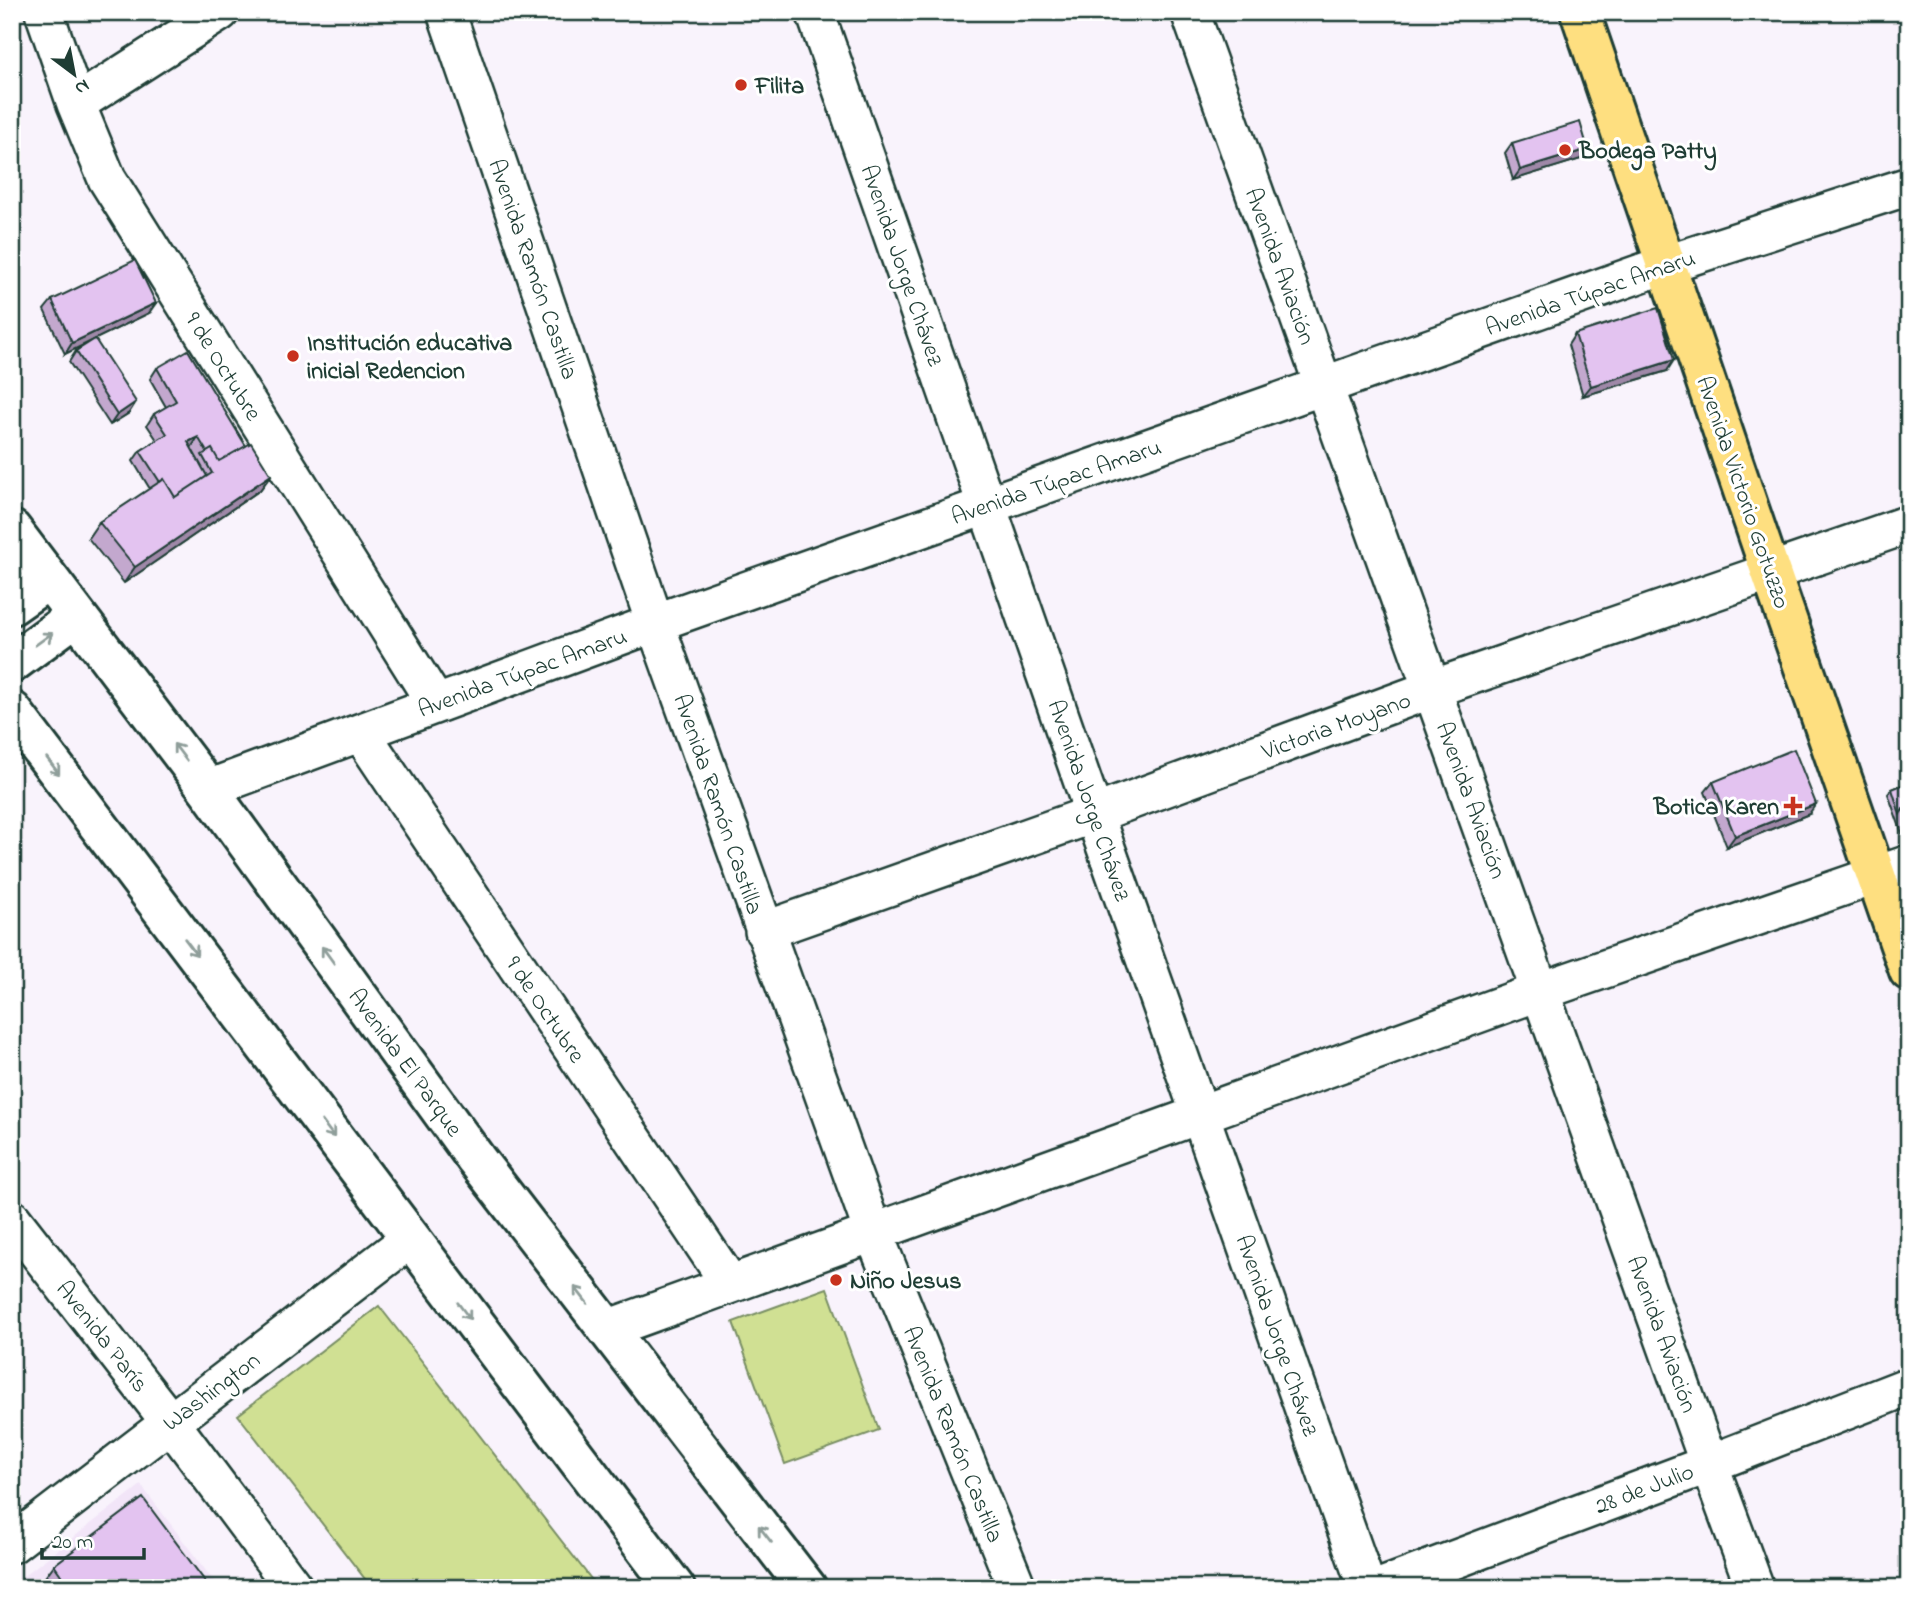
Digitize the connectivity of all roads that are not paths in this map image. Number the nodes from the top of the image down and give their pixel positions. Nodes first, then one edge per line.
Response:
1 (44, 12) edge
2 (220, 12) edge
3 (446, 12) edge
4 (815, 12) edge
5 (1190, 12) edge
6 (1580, 12) edge
7 (76, 104) junction
8 (1909, 186) edge
9 (1667, 264) junction
10 (1325, 386) junction
11 (988, 506) junction
12 (1909, 524) edge
13 (12, 530) edge
14 (1770, 573) junction
15 (49, 579) junction
16 (12, 605) edge
17 (76, 616) junction
18 (655, 623) junction
19 (12, 663) edge
20 (1432, 689) junction
21 (436, 704) junction
22 (12, 711) edge
23 (361, 733) junction
24 (208, 789) junction
25 (1094, 814) junction
26 (1892, 870) edge
27 (764, 931) junction
28 (1909, 971) edge
29 (1541, 991) junction
30 (1200, 1114) junction
31 (12, 1219) edge
32 (873, 1232) junction
33 (410, 1239) junction
34 (730, 1284) junction
35 (607, 1329) junction
36 (1909, 1386) edge
37 (170, 1422) junction
38 (1709, 1464) junction
39 (12, 1544) edge
40 (295, 1588) edge
41 (675, 1588) edge
42 (807, 1588) edge
43 (1017, 1588) edge
44 (1367, 1588) edge
45 (1379, 1588) edge
46 (1755, 1588) edge

1 - 7 street, 9 de Octubre
2 - 7 street
3 - 18 street, Avenida Ramón Castilla
4 - 11 street, Avenida Jorge Chávez
5 - 10 street, Avenida Aviación
6 - 9 main road, Avenida Victorio Gotuzzo
7 - 21 street, 9 de Octubre
8 - 9 street, Avenida Túpac Amaru
9 - 10 street, Avenida Túpac Amaru
9 - 14 main road, Avenida Victorio Gotuzzo
10 - 11 street, Avenida Túpac Amaru
10 - 20 street, Avenida Aviación
11 - 18 street, Avenida Túpac Amaru
11 - 25 street, Avenida Jorge Chávez
12 - 14 street, Victoria Moyano
13 - 15 street, Avenida El Parque
14 - 20 street, Victoria Moyano
14 - 26 main road, Avenida Victorio Gotuzzo
15 - 16 street
15 - 17 street, Avenida El Parque
19 -> 17 street
24 -> 17 street, Avenida El Parque
18 - 21 street, Avenida Túpac Amaru
18 - 27 street, Avenida Ramón Castilla
20 - 25 street, Victoria Moyano
20 - 29 street, Avenida Aviación
21 - 23 street, Avenida Túpac Amaru
22 -> 33 street
23 - 24 street, Avenida Túpac Amaru
23 - 34 street, 9 de Octubre
35 -> 24 street, Avenida El Parque
25 - 27 street, Victoria Moyano
25 - 30 street, Avenida Jorge Chávez
26 - 28 main road, Avenida Victorio Gotuzzo
26 - 29 street
27 - 32 street, Avenida Ramón Castilla
29 - 30 street
29 - 38 street, Avenida Aviación
30 - 32 street
30 - 44 street, Avenida Jorge Chávez
31 - 37 street, Avenida París
32 - 34 street
32 - 43 street, Avenida Ramón Castilla
33 - 37 street, Washington
33 -> 41 street
34 - 35 street
42 -> 35 street, Avenida El Parque
36 - 38 street, 28 de Julio
37 - 39 street, Washington
37 - 40 street, Avenida París
38 - 45 street, 28 de Julio
38 - 46 street, Avenida Aviación

